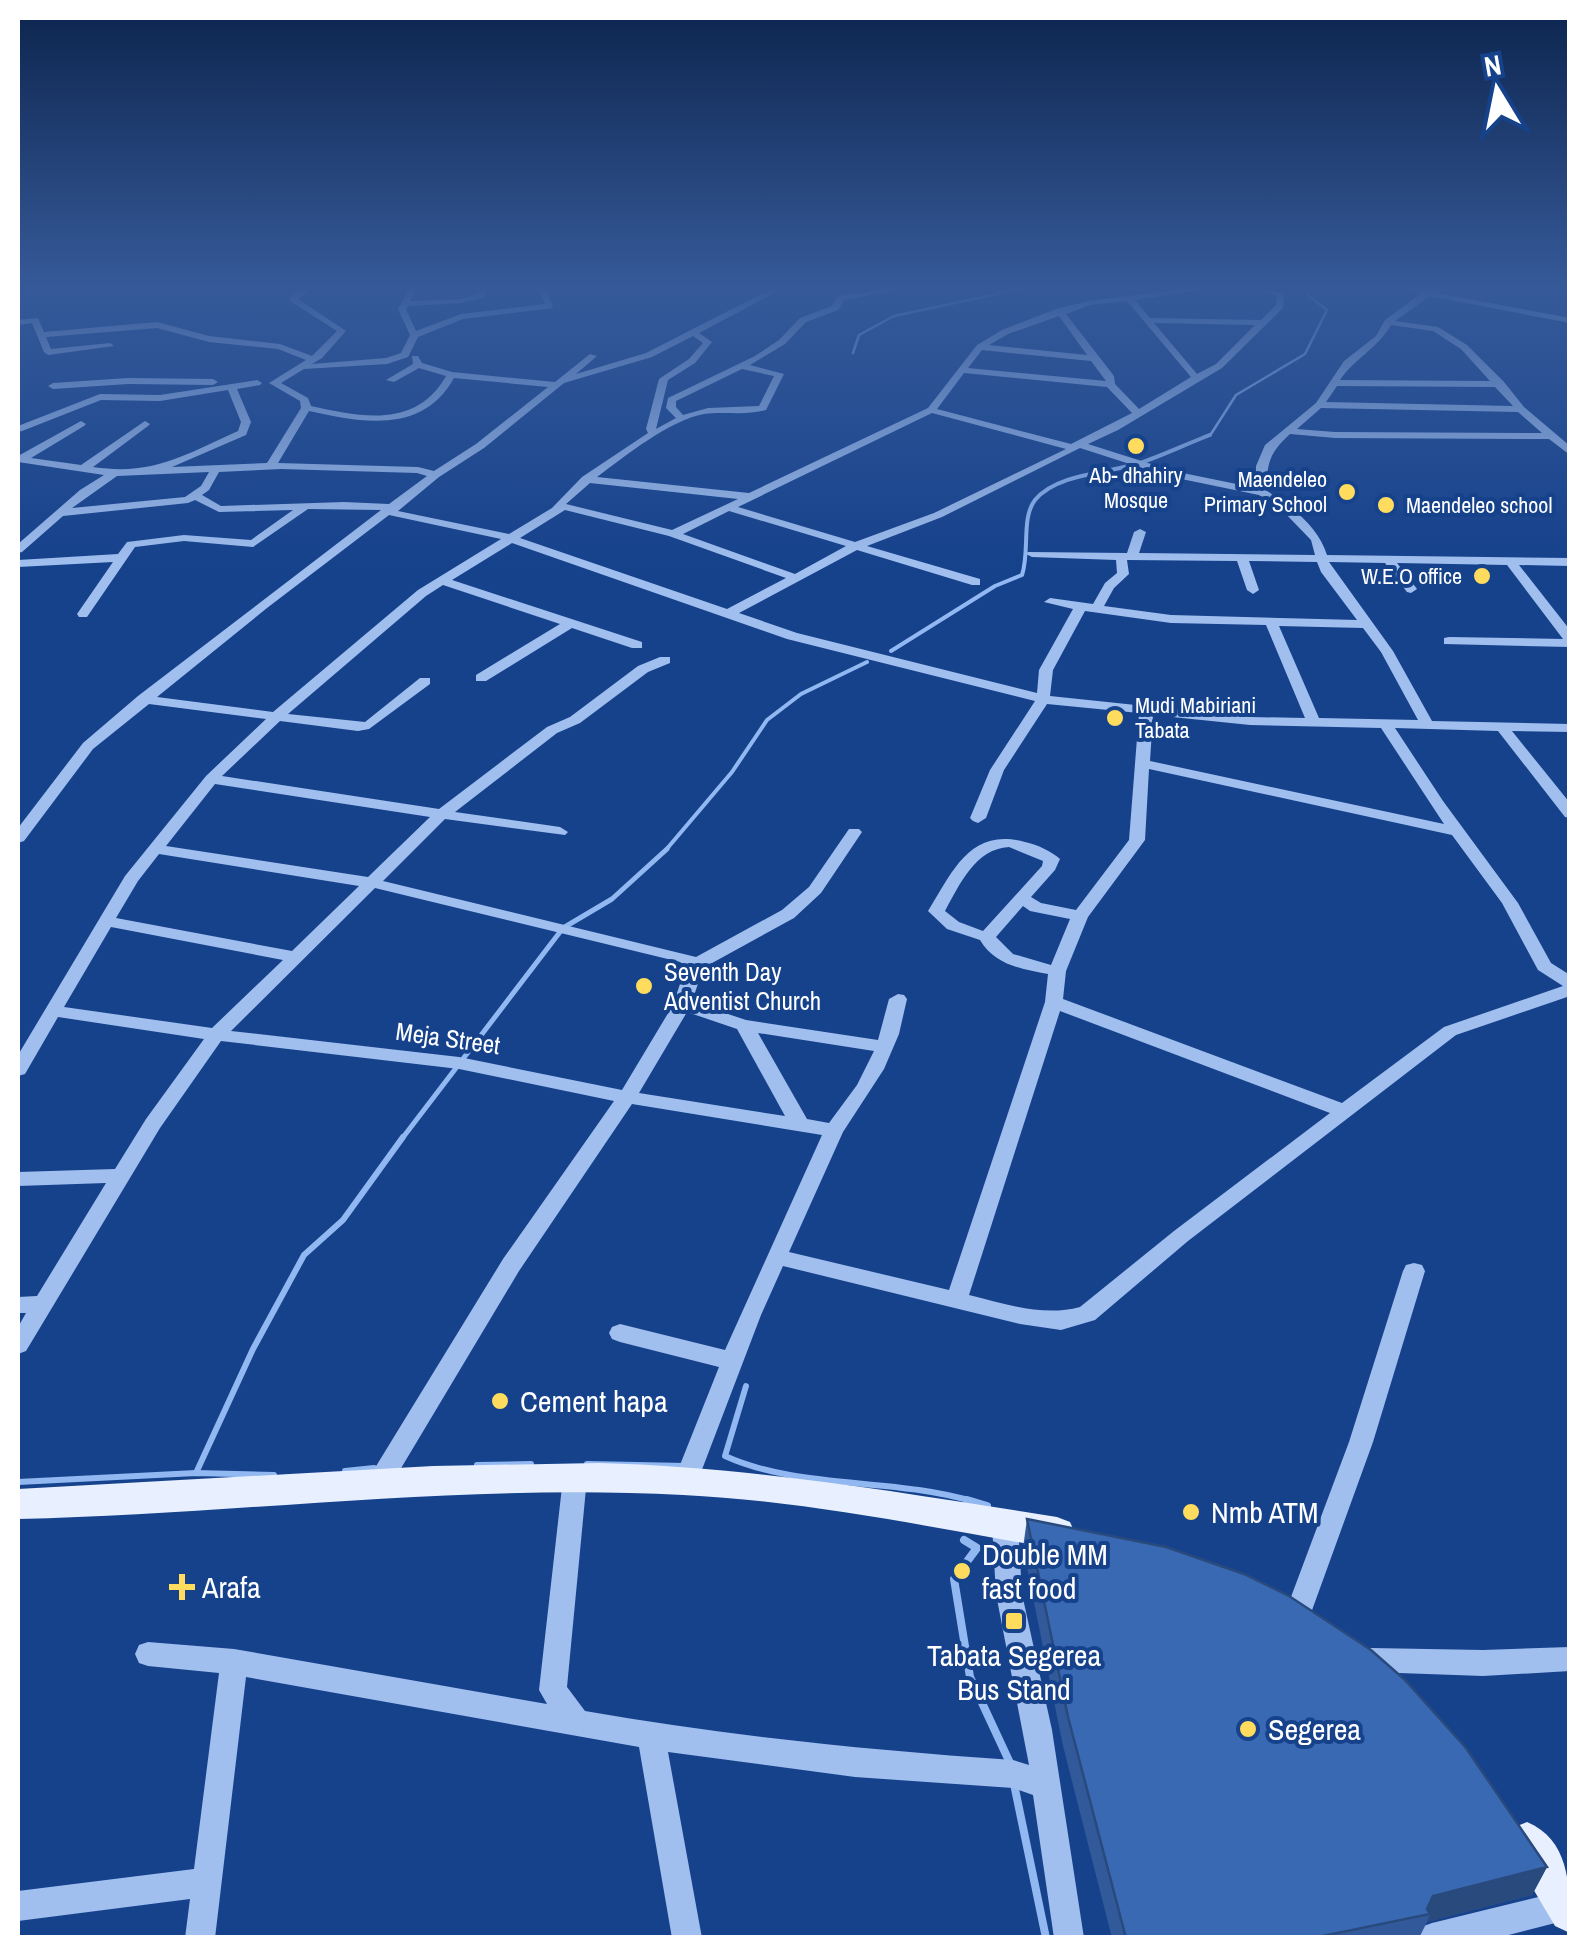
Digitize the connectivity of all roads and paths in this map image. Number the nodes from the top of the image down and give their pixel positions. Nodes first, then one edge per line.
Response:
1 (279, 380) edge
2 (448, 380) edge
3 (522, 380) edge
4 (563, 380) edge
5 (569, 380) edge
6 (664, 380) edge
7 (712, 380) edge
8 (776, 380) edge
9 (954, 380) edge
10 (1070, 380) edge
11 (1111, 380) edge
12 (1192, 380) edge
13 (1497, 380) edge
14 (1338, 382) joint
15 (257, 383) junction
16 (274, 383) junction
17 (560, 383) junction
18 (1110, 384) junction
19 (1501, 384) junction
20 (53, 386) dead end
21 (232, 389) junction
22 (1319, 405) junction
23 (306, 408) junction
24 (1521, 409) junction
25 (932, 410) junction
26 (1136, 412) junction
27 (18, 415) edge
28 (682, 419) junction
29 (37, 421) junction
30 (81, 424) dead end
31 (146, 424) dead end
32 (18, 429) edge
33 (1289, 431) junction
34 (654, 436) junction
35 (1554, 436) junction
36 (1076, 445) junction
37 (1570, 452) edge
38 (22, 462) edge
39 (270, 467) junction
40 (83, 469) junction
41 (215, 470) junction
42 (152, 472) junction
43 (113, 474) junction
44 (435, 475) junction
45 (586, 478) junction
46 (1262, 492) junction
47 (197, 497) junction
48 (753, 497) junction
49 (304, 506) junction
50 (556, 507) junction
51 (730, 508) junction
52 (392, 510) junction
53 (58, 513) junction
54 (1140, 532) dead end
55 (673, 534) junction
56 (507, 537) junction
57 (855, 546) junction
58 (18, 550) edge
59 (1032, 554) dead end
60 (1126, 557) junction
61 (118, 558) junction
62 (1320, 558) junction
63 (1387, 558) junction
64 (1242, 559) junction
65 (18, 562) edge
66 (1570, 562) edge
67 (1512, 563) junction
68 (793, 576) junction
69 (440, 580) junction
70 (976, 582) dead end
71 (1411, 589) dead end
72 (1254, 590) dead end
73 (1050, 602) dead end
74 (1080, 608) junction
75 (1096, 610) junction
76 (730, 613) junction
77 (83, 614) dead end
78 (569, 624) junction
79 (1272, 624) junction
80 (1364, 624) junction
81 (1448, 641) dead end
82 (1570, 641) edge
83 (637, 645) dead end
84 (665, 660) dead end
85 (481, 678) dead end
86 (425, 681) dead end
87 (1044, 699) junction
88 (144, 700) junction
89 (1146, 711) junction
90 (278, 715) junction
91 (1314, 724) junction
92 (1386, 725) junction
93 (1428, 726) junction
94 (1502, 728) junction
95 (1570, 728) edge
96 (1144, 764) junction
97 (211, 779) junction
98 (1570, 814) edge
99 (440, 816) junction
100 (978, 818) dead end
101 (560, 832) dead end
102 (854, 832) dead end
103 (1459, 832) junction
104 (18, 838) edge
105 (155, 849) junction
106 (373, 883) junction
107 (1022, 898) junction
108 (1080, 916) junction
109 (106, 920) junction
110 (987, 937) junction
111 (295, 958) junction
112 (696, 965) junction
113 (1057, 972) junction
114 (1570, 986) edge
115 (898, 999) dead end
116 (1054, 1002) junction
117 (682, 1004) junction
118 (52, 1011) junction
119 (744, 1025) junction
120 (217, 1034) junction
121 (884, 1046) junction
122 (18, 1070) edge
123 (628, 1097) junction
124 (1347, 1112) junction
125 (799, 1122) junction
126 (834, 1130) junction
127 (120, 1176) junction
128 (18, 1179) edge
129 (779, 1257) junction
130 (1414, 1271) dead end
131 (956, 1300) junction
132 (42, 1304) junction
133 (18, 1305) edge
134 (620, 1333) dead end
135 (18, 1345) edge
136 (732, 1360) junction
137 (574, 1478) junction
138 (686, 1480) junction
139 (378, 1483) junction
140 (18, 1504) edge
141 (1005, 1525) junction
142 (1094, 1539) edge
143 (1262, 1595) edge
144 (1334, 1635) junction
145 (148, 1654) dead end
146 (1570, 1660) edge
147 (234, 1662) junction
148 (1416, 1697) edge
149 (577, 1723) junction
150 (652, 1736) junction
151 (1045, 1786) junction
152 (1504, 1808) edge
153 (206, 1882) junction
154 (18, 1906) edge
155 (1568, 1908) edge
156 (200, 1938) edge
157 (687, 1938) edge
158 (1069, 1938) edge
159 (1432, 1938) edge

1 - 16 street
2 - 23 street
3 - 17 street
4 - 17 street
5 - 17 street
6 - 34 street
7 - 28 street
8 - 28 street
9 - 25 street
10 - 18 street
11 - 18 street
12 - 26 street
13 - 19 street
14 - 19 street
14 - 22 street
15 - 16 street
15 - 20 street
15 - 21 street
16 - 23 street
17 - 44 street
18 - 26 street
19 - 24 street
21 - 29 street
21 - 42 street
22 - 24 street
22 - 33 street
23 - 39 street
24 - 35 street
25 - 36 street
25 - 48 street
26 - 36 street
27 - 29 street
28 - 34 street
29 - 32 street
30 - 38 street
31 - 40 street
33 - 35 street
33 - 46 street
34 - 45 street
35 - 37 street
36 - 46 street
36 - 57 street
38 - 40 street
39 - 41 street
39 - 44 street
40 - 43 street
41 - 42 street
41 - 47 street
42 - 43 street
43 - 53 street
44 - 52 street
45 - 48 street
45 - 50 street
46 - 62 street
47 - 49 street
47 - 53 street
48 - 51 street
49 - 52 street
49 - 61 street
50 - 55 street
50 - 56 street
51 - 55 street
51 - 57 street
52 - 56 street
52 - 88 street
53 - 58 street
54 - 60 street
55 - 68 street
56 - 69 street
56 - 76 street
57 - 68 street
57 - 70 street
59 - 60 street
60 - 64 street
60 - 75 street
61 - 65 street
61 - 77 street
62 - 63 street
62 - 64 street
62 - 80 street
63 - 67 street
63 - 71 street
64 - 72 street
66 - 67 street
67 - 82 street
68 - 76 street
69 - 78 street
69 - 90 street
73 - 74 street
74 - 75 street
74 - 87 street
75 - 79 street
76 - 87 street
78 - 83 street
78 - 85 street
79 - 80 street
79 - 91 street
80 - 93 street
81 - 82 street
84 - 99 street
86 - 90 street
87 - 89 street
87 - 100 street
88 - 90 street
88 - 104 street
89 - 91 street
89 - 96 street
90 - 97 street
91 - 92 street
92 - 93 street
92 - 103 street
93 - 94 street
94 - 95 street
94 - 98 street
96 - 103 street
96 - 108 street
97 - 99 street
97 - 105 street
99 - 101 street
99 - 106 street
102 - 112 street
103 - 114 street
105 - 106 street
105 - 109 street
106 - 111 street
106 - 112 street
107 - 108 street
107 - 110 street
107 - 110 street
108 - 113 street
109 - 111 street
109 - 118 street
110 - 113 street
111 - 120 street
112 - 117 street
113 - 116 street
114 - 124 street
115 - 121 street
116 - 124 street
116 - 131 street
117 - 119 street
117 - 123 street
118 - 120 street, Meja Street
118 - 122 street
119 - 121 street
119 - 125 street
120 - 123 street, Meja Street
120 - 127 street
121 - 126 street
123 - 125 street, Meja Street
123 - 139 street
124 - 131 street
125 - 126 street, Meja Street
126 - 129 street
127 - 128 street
127 - 132 street
129 - 131 street
129 - 136 street
130 - 144 street
132 - 133 street
132 - 135 street
134 - 136 street
136 - 138 street
137 - 138 main road
137 - 139 main road
137 - 149 street
138 - 141 main road
139 - 140 main road
141 - 142 main road
141 - 151 street
143 - 144 main road
144 - 146 street
144 - 148 main road
145 - 147 street
147 - 149 street
147 - 153 street
149 - 150 street
150 - 151 street
150 - 157 street
151 - 158 street
152 - 155 main road
153 - 154 street
153 - 156 street
155 - 159 street

